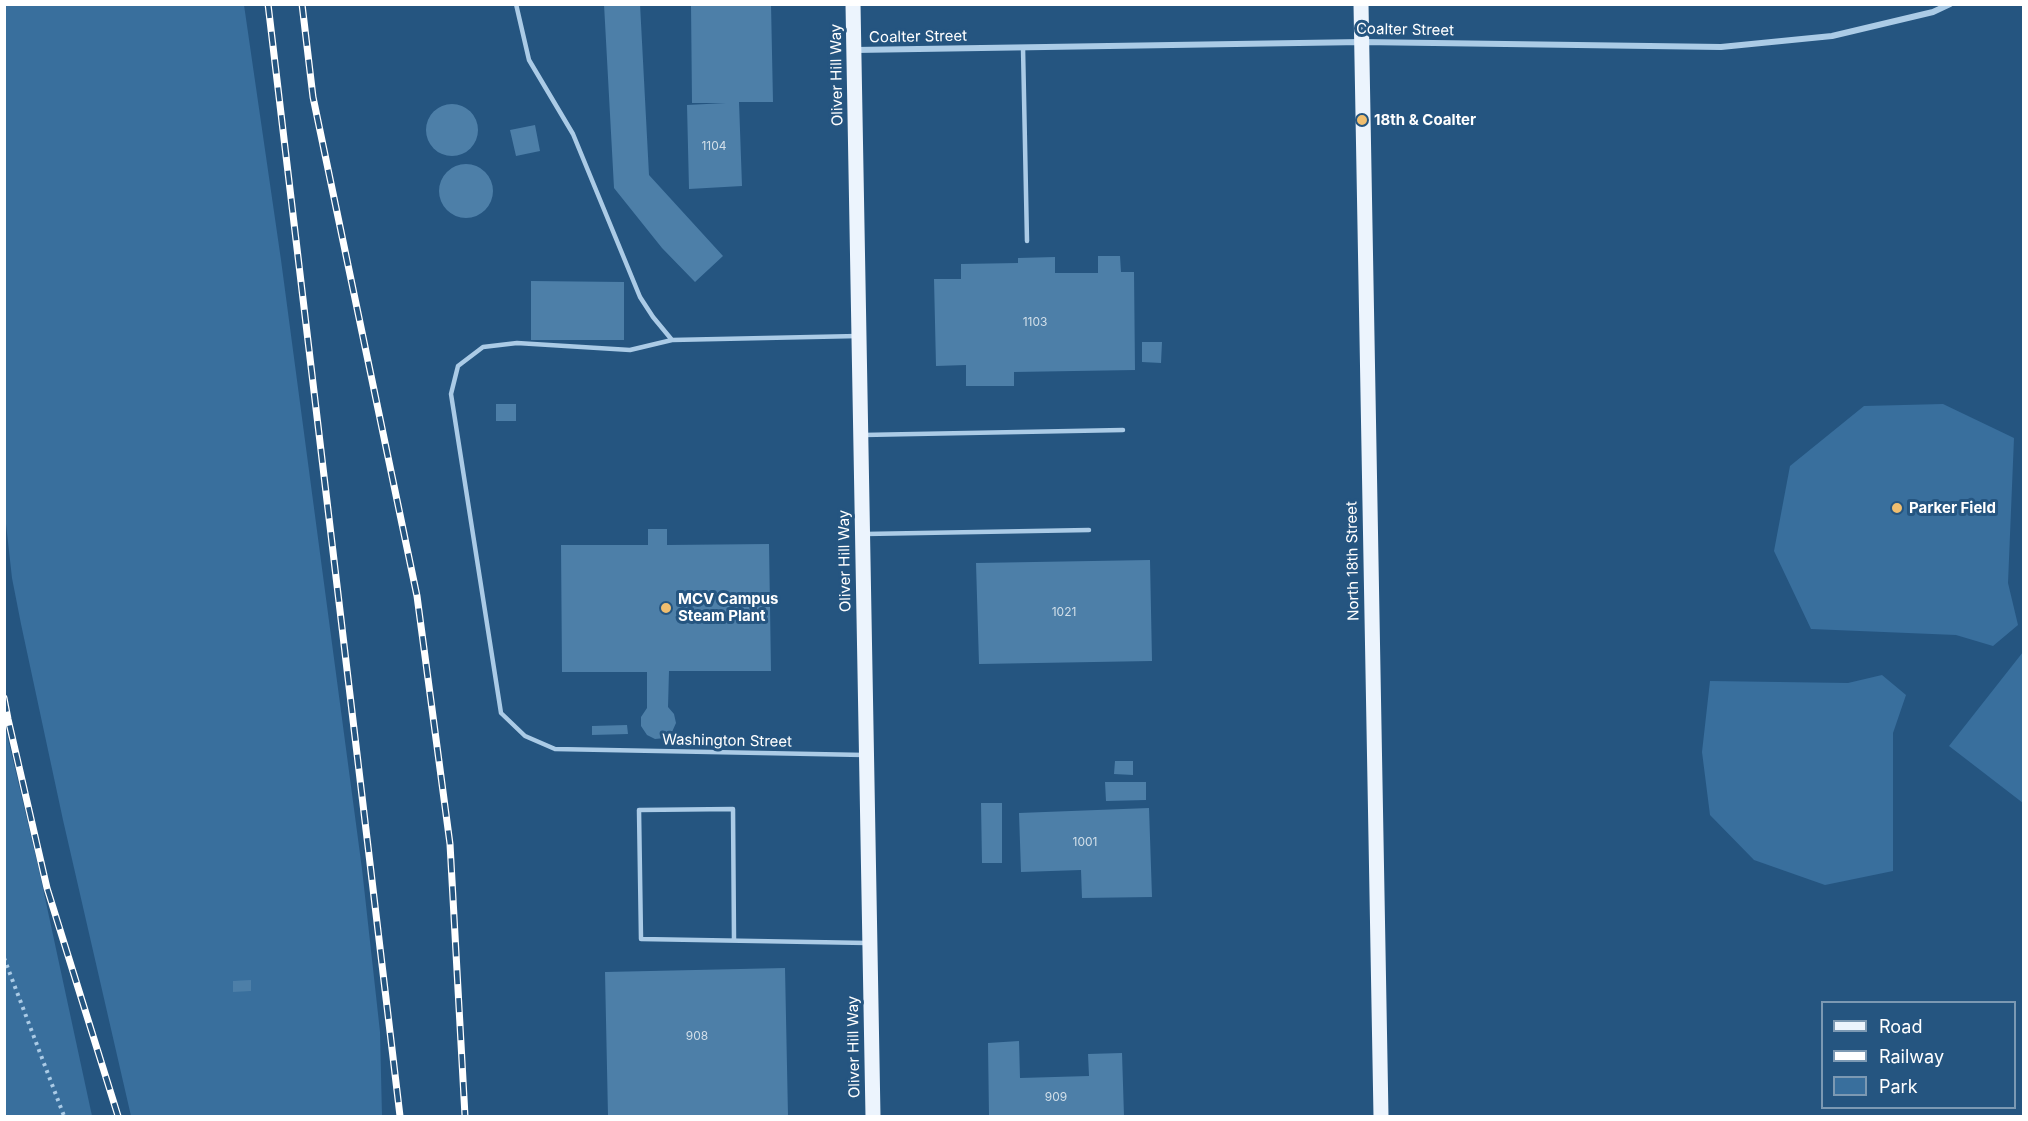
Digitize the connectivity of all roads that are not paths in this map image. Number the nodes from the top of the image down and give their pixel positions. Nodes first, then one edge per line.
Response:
1 (516, 4) edge
2 (853, 4) edge
3 (1361, 4) edge
4 (1950, 4) edge
5 (1362, 42) junction
6 (1023, 48) junction
7 (854, 51) junction
8 (1027, 241) dead end
9 (859, 336) junction
10 (672, 340) junction
11 (1123, 430) dead end
12 (861, 435) junction
13 (1089, 530) dead end
14 (862, 534) junction
15 (866, 755) junction
16 (734, 940) junction
17 (870, 943) junction
18 (873, 1116) edge
19 (1381, 1116) edge

1 - 10 lane
2 - 7 main road, Oliver Hill Way
3 - 5 main road, North 18th Street
4 - 5 street, Coalter Street
5 - 6 street, Coalter Street
5 - 19 main road, North 18th Street
6 - 7 street, Coalter Street
6 - 8 lane
7 - 9 main road, Oliver Hill Way
9 - 10 lane, Washington Street
9 - 12 main road, Oliver Hill Way
10 - 15 lane, Washington Street
11 - 12 lane
12 - 14 main road, Oliver Hill Way
13 - 14 lane
14 - 15 main road, Oliver Hill Way
15 - 17 main road, Oliver Hill Way
16 - 16 lane
16 - 17 lane
17 - 18 main road, Oliver Hill Way

